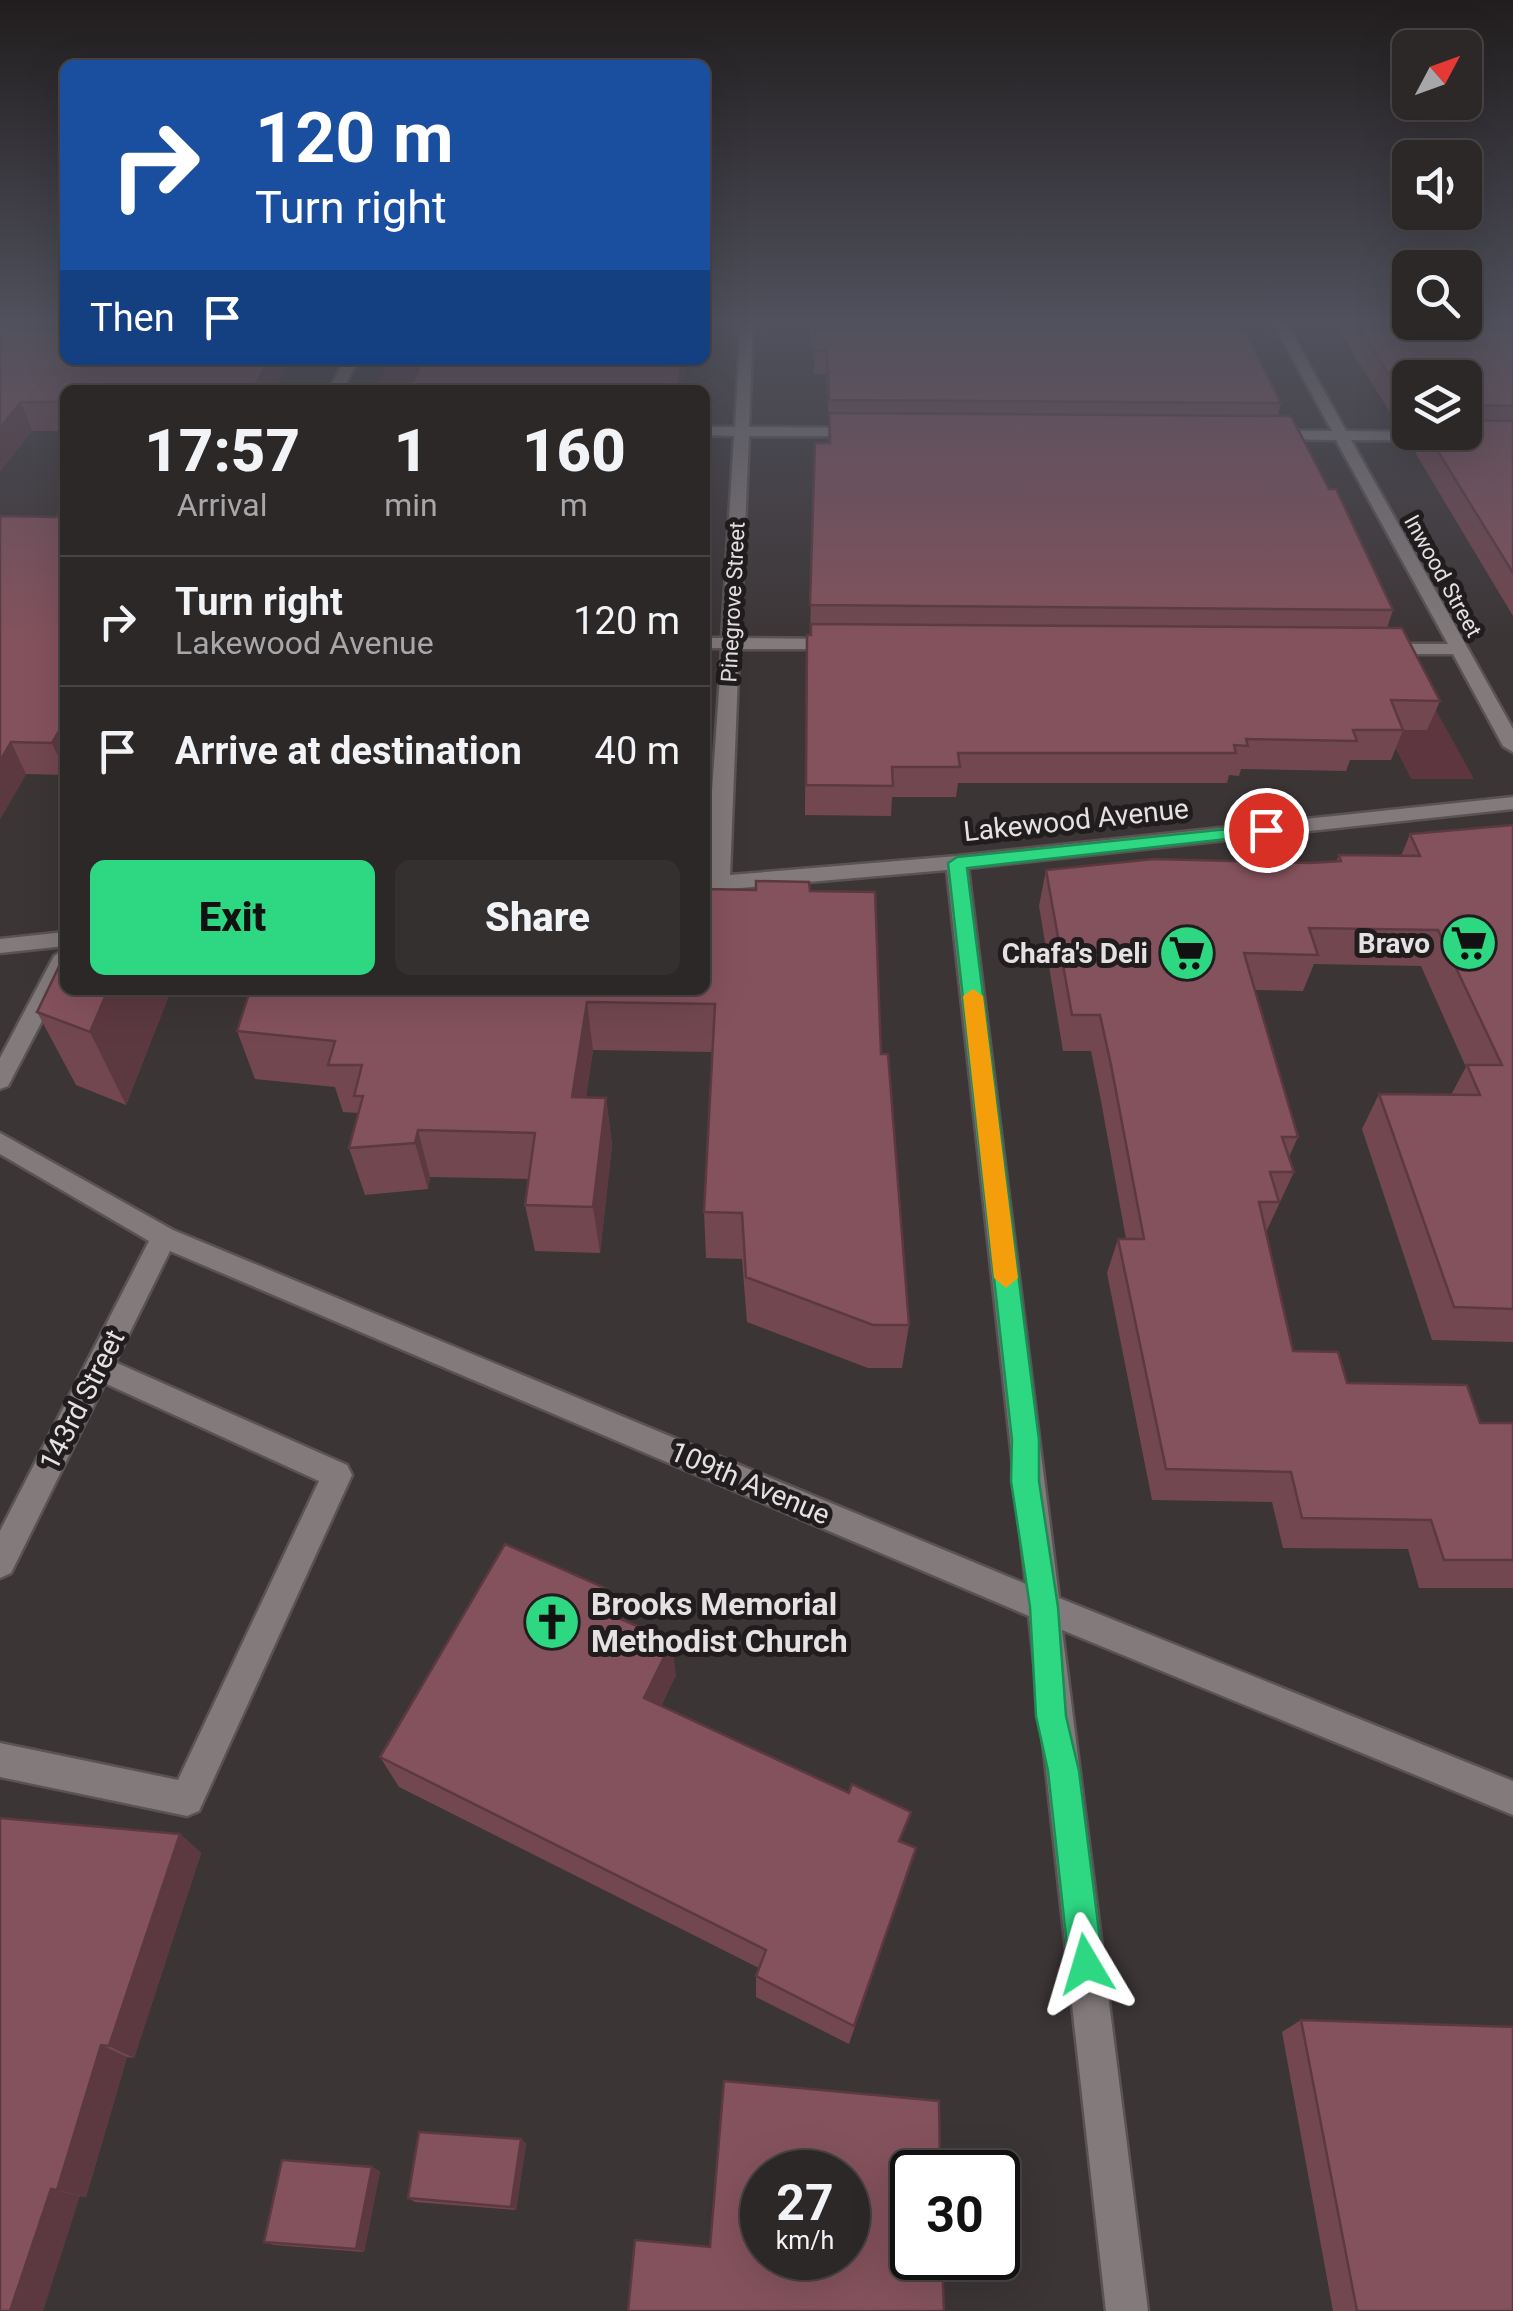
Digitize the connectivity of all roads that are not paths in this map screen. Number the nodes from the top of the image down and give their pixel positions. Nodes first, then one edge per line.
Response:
1 (1337, 429) edge
2 (710, 431) edge
3 (742, 431) junction
4 (869, 432) edge
5 (1245, 435) edge
6 (1341, 436) junction
7 (1513, 436) edge
8 (710, 643) edge
9 (732, 644) junction
10 (865, 644) edge
11 (1354, 648) edge
12 (1457, 649) junction
13 (1513, 746) edge
14 (1513, 803) edge
15 (957, 863) junction
16 (712, 884) edge
17 (60, 940) edge
18 (0, 946) edge
19 (60, 966) edge
20 (0, 1080) edge
21 (0, 1142) edge
22 (164, 1237) junction
23 (99, 1366) junction
24 (0, 1563) edge
25 (1044, 1607) junction
26 (0, 1760) edge
27 (1513, 1798) edge
28 (1127, 2311) edge

1 - 6 street, Inwood Street
2 - 3 street
3 - 4 street
3 - 9 street, Pinegrove Street
5 - 6 street
6 - 7 street
6 - 12 street, Inwood Street
8 - 9 street
9 - 10 street
9 - 16 street, Pinegrove Street
11 - 12 street
12 - 13 street, Inwood Street
14 - 15 street, Lakewood Avenue
15 - 16 street, Lakewood Avenue
15 - 25 street
17 - 18 street
19 - 20 street
21 - 22 street, 109th Avenue
22 - 23 street, 143rd Street
22 - 25 street, 109th Avenue
23 - 24 street, 143rd Street
23 - 26 street
25 - 27 street, 109th Avenue
25 - 28 street

